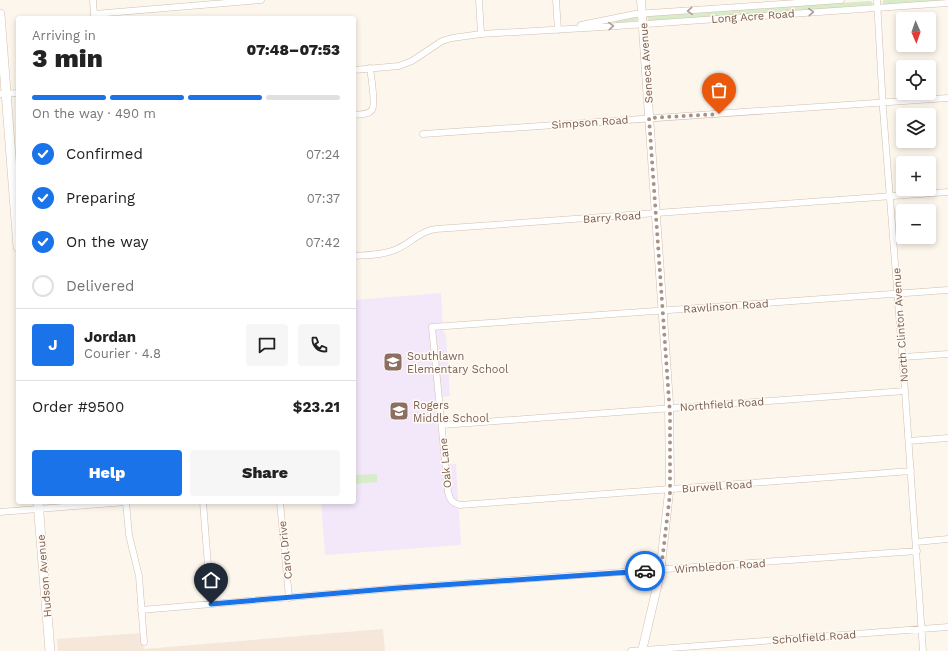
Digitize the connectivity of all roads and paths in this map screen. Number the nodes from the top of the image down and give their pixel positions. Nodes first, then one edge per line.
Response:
1 (92, 0) edge
2 (261, 0) edge
3 (479, 0) edge
4 (556, 0) edge
5 (641, 0) edge
6 (841, 0) edge
7 (877, 0) edge
8 (948, 3) edge
9 (877, 8) junction
10 (0, 14) edge
11 (94, 16) edge
12 (642, 19) junction
13 (558, 30) junction
14 (481, 34) junction
15 (370, 68) junction
16 (356, 70) edge
17 (16, 93) edge
18 (3, 94) edge
19 (948, 98) edge
20 (883, 103) junction
21 (356, 115) edge
22 (649, 118) junction
23 (423, 134) dead end
24 (948, 192) edge
25 (890, 196) junction
26 (656, 214) junction
27 (16, 227) edge
28 (356, 256) edge
29 (948, 290) edge
30 (898, 294) junction
31 (663, 311) junction
32 (432, 327) joint
33 (948, 354) edge
34 (903, 357) junction
35 (905, 391) junction
36 (670, 408) junction
37 (442, 425) junction
38 (948, 438) edge
39 (909, 441) junction
40 (911, 471) junction
41 (670, 489) junction
42 (452, 502) joint
43 (101, 504) edge
44 (126, 504) edge
45 (203, 504) edge
46 (280, 504) edge
47 (38, 506) edge
48 (0, 512) edge
49 (948, 539) edge
50 (916, 542) junction
51 (917, 551) junction
52 (661, 570) junction
53 (290, 598) junction
54 (211, 604) junction
55 (142, 610) junction
56 (948, 627) edge
57 (922, 629) junction
58 (144, 642) dead end
59 (50, 651) edge
60 (631, 651) edge
61 (642, 651) edge
62 (923, 651) edge

1 - 11 street
2 - 11 street
3 - 14 street
4 - 13 street
5 - 12 street, Seneca Avenue
6 -> 12 street, Long Acre Road
7 - 9 street, North Clinton Avenue
8 - 9 street, Long Acre Road
12 -> 9 street, Long Acre Road
9 - 20 street, North Clinton Avenue
10 - 18 main road
13 -> 12 street, Long Acre Road
12 - 13 street, Long Acre Road
12 - 22 street, Seneca Avenue
13 - 14 street, Long Acre Road
14 - 15 street, Long Acre Road
15 - 16 street, Long Acre Road
15 - 21 street
17 - 18 street
18 - 27 main road
19 - 20 street, Simpson Road
20 - 22 street, Simpson Road
20 - 25 street, North Clinton Avenue
22 - 23 street, Simpson Road
22 - 26 street, Seneca Avenue
24 - 25 street, Barry Road
25 - 26 street, Barry Road
25 - 30 street, North Clinton Avenue
26 - 28 street, Barry Road
26 - 31 street, Seneca Avenue
29 - 30 street, Rawlinson Road
30 - 31 street, Rawlinson Road
30 - 34 street, North Clinton Avenue
31 - 32 street, Rawlinson Road
31 - 36 street, Seneca Avenue
32 - 37 street, Oak Lane
33 - 34 street
34 - 35 street, North Clinton Avenue
35 - 36 street, Northfield Road
35 - 39 street, North Clinton Avenue
36 - 37 street, Northfield Road
36 - 41 street, Seneca Avenue
37 - 42 street, Oak Lane
38 - 39 street
39 - 40 street, North Clinton Avenue
40 - 41 street, Burwell Road
40 - 50 street, North Clinton Avenue
41 - 42 street, Burwell Road
41 - 52 street, Seneca Avenue
43 - 47 street
44 - 55 street
45 - 54 street
46 - 53 street, Carol Drive
47 - 48 street
47 - 59 main road, Hudson Avenue
49 - 50 street
50 - 51 street, North Clinton Avenue
51 - 52 street, Wimbledon Road
51 - 57 street, North Clinton Avenue
52 - 53 street, Wimbledon Road
52 - 61 street, Seneca Avenue
53 - 54 street, Wimbledon Road
54 - 55 street, Wimbledon Road
55 - 58 street
56 - 57 street, Scholfield Road
57 - 61 street, Scholfield Road
57 - 62 street, North Clinton Avenue
60 - 61 street, Scholfield Road

